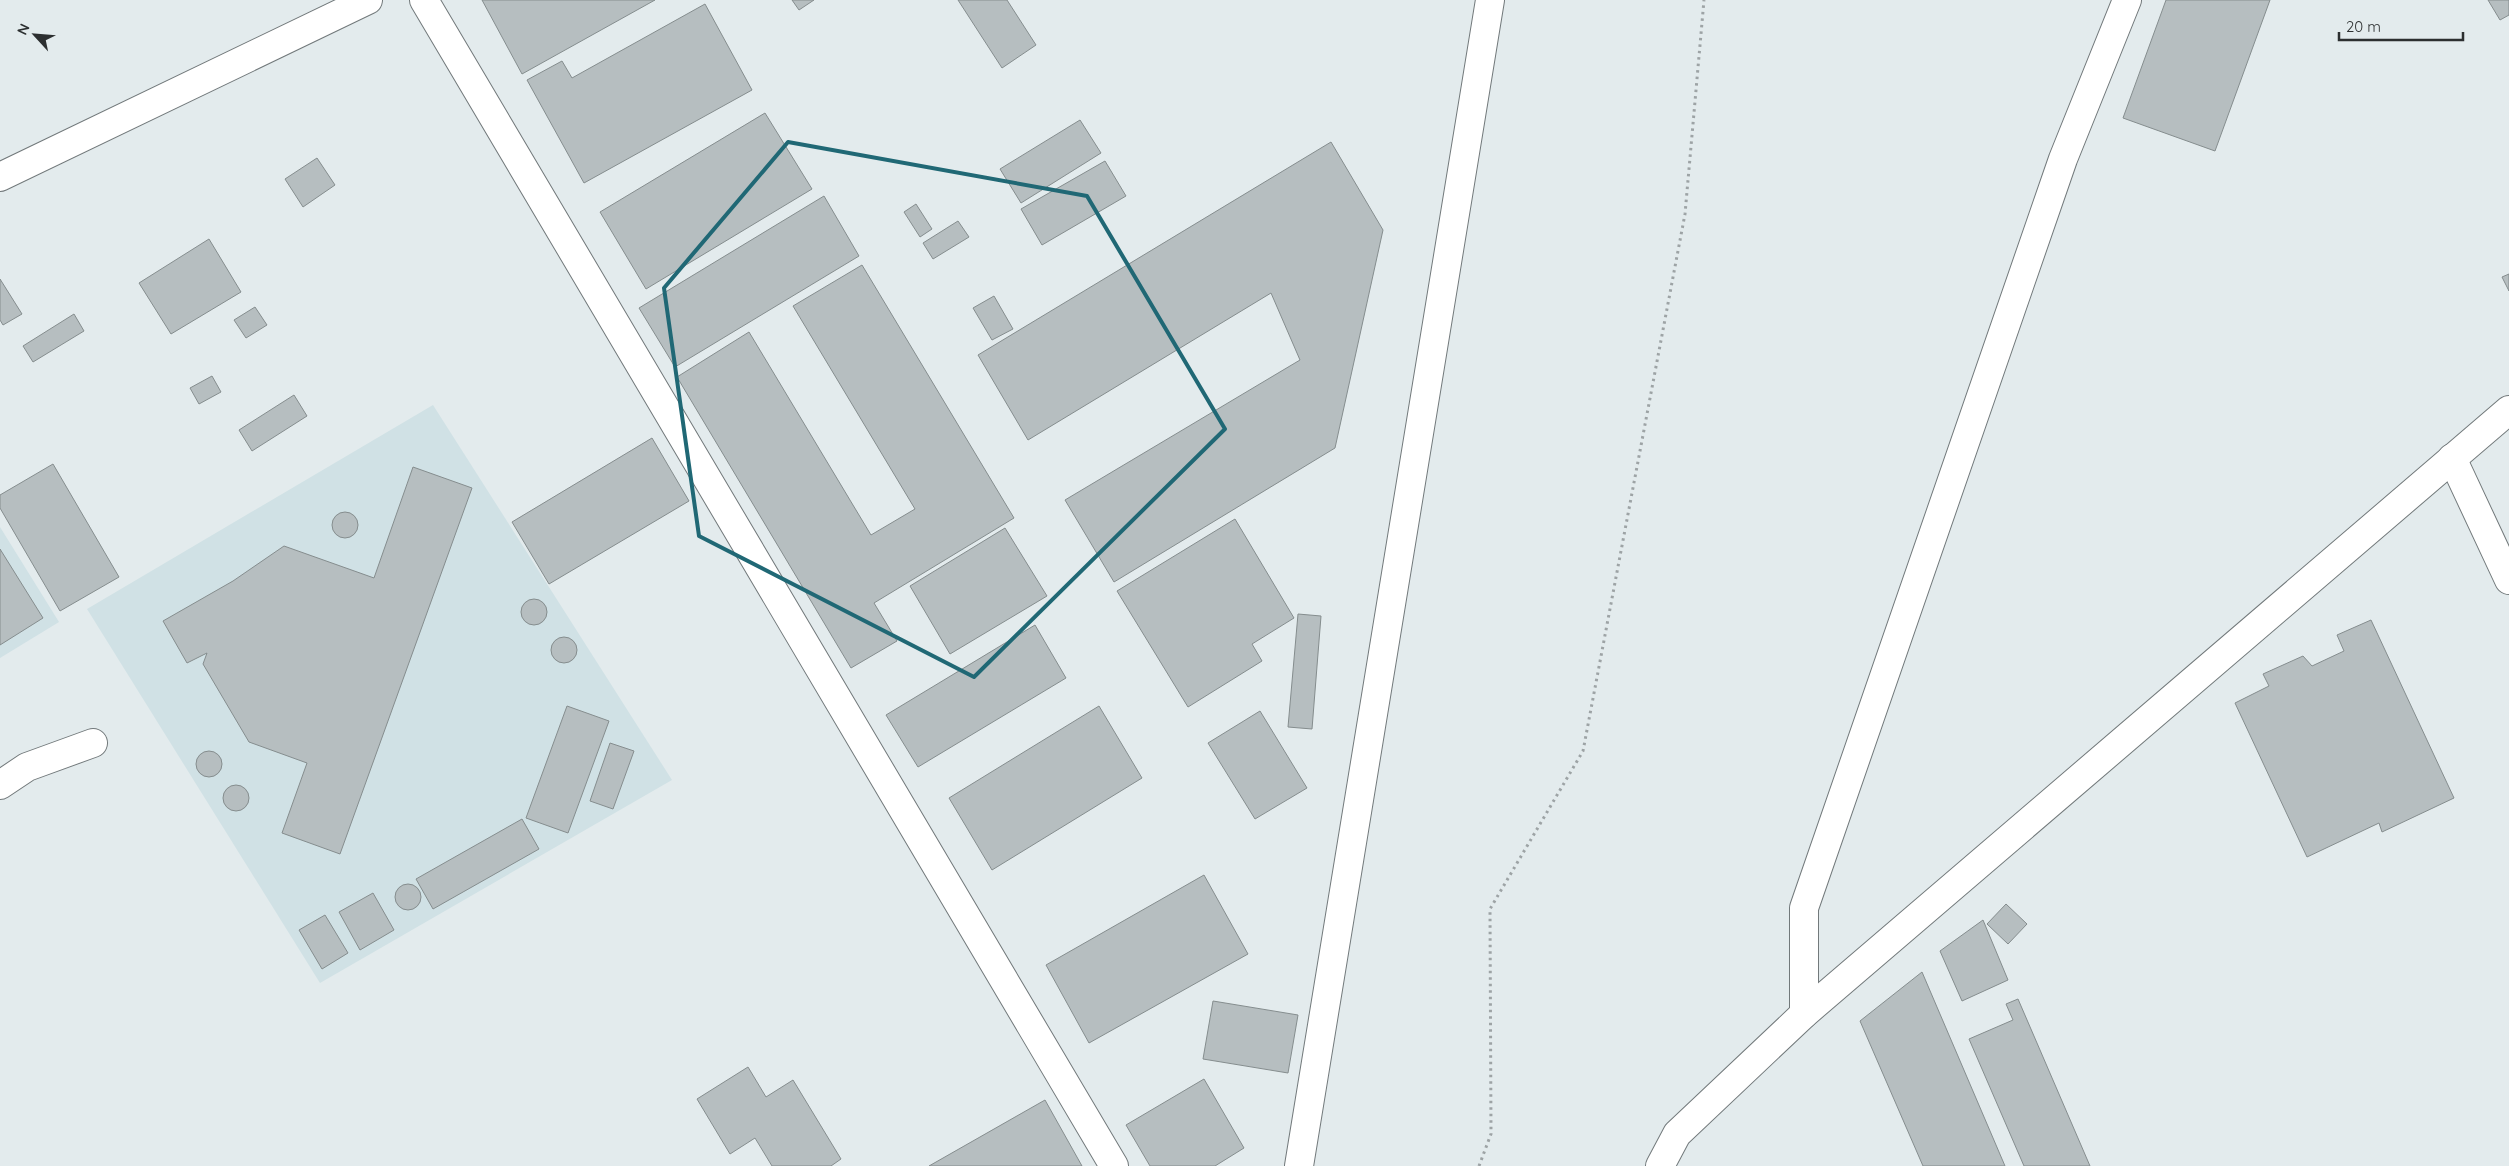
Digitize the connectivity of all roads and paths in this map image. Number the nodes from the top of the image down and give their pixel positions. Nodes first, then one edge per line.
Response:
1 (368, 0) edge
2 (424, 0) edge
3 (1490, 0) edge
4 (1704, 0) edge
5 (2127, 0) edge
6 (0, 177) edge
7 (2509, 410) edge
8 (2452, 458) junction
9 (2509, 580) edge
10 (93, 743) dead end
11 (0, 785) edge
12 (1804, 1014) junction
13 (1114, 1166) edge
14 (1299, 1166) edge
15 (1479, 1166) edge
16 (1660, 1166) edge

1 - 6 street
2 - 13 street
3 - 14 street
4 - 15 path
5 - 12 street
7 - 8 street
8 - 9 street
8 - 12 street
10 - 11 street
12 - 16 street

